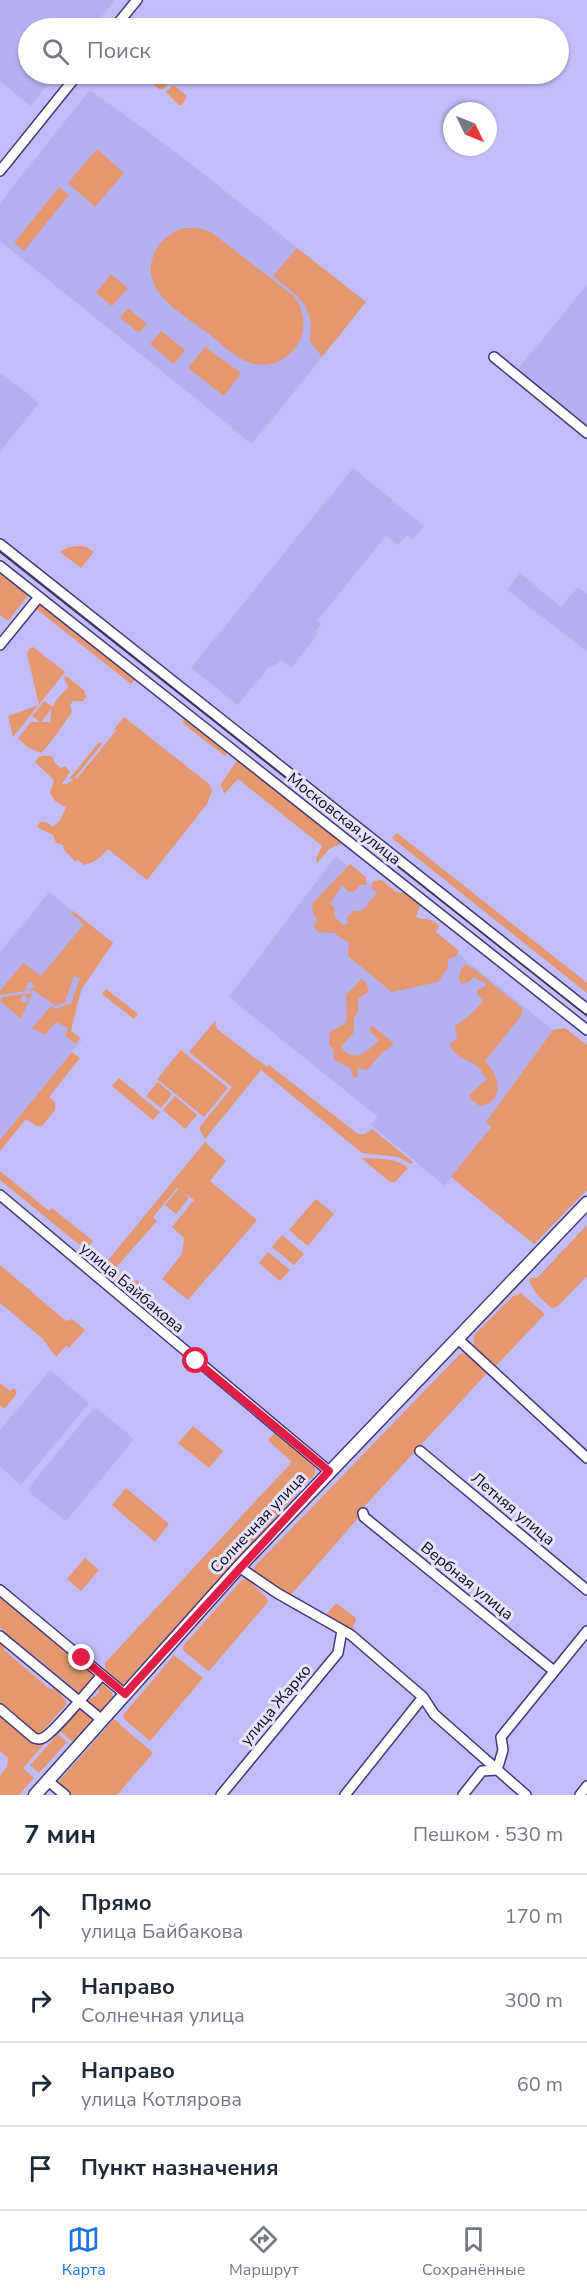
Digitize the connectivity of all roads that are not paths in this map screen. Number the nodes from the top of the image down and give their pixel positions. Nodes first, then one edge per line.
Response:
1 (137, 0) edge
2 (122, 18) edge
3 (70, 84) edge
4 (0, 171) edge
5 (494, 357) dead end
6 (587, 434) edge
7 (2, 547) edge
8 (0, 559) edge
9 (0, 566) edge
10 (39, 597) junction
11 (83, 609) junction
12 (93, 617) junction
13 (72, 622) junction
14 (82, 630) junction
15 (0, 645) edge
16 (240, 735) junction
17 (250, 742) junction
18 (230, 748) junction
19 (240, 756) junction
20 (575, 999) junction
21 (586, 1008) edge
22 (564, 1012) junction
23 (575, 1021) junction
24 (587, 1030) edge
25 (0, 1195) edge
26 (587, 1203) edge
27 (458, 1339) junction
28 (420, 1451) dead end
29 (587, 1458) edge
30 (329, 1471) junction
31 (363, 1513) dead end
32 (239, 1567) junction
33 (0, 1590) edge
34 (587, 1590) edge
35 (342, 1630) junction
36 (587, 1631) edge
37 (0, 1636) edge
38 (554, 1671) junction
39 (102, 1675) junction
40 (125, 1694) junction
41 (423, 1697) junction
42 (79, 1701) junction
43 (0, 1709) edge
44 (102, 1720) junction
45 (497, 1770) junction
46 (48, 1781) junction
47 (587, 1786) edge
48 (35, 1795) edge
49 (65, 1795) edge
50 (221, 1795) edge
51 (345, 1795) edge
52 (463, 1795) edge
53 (526, 1795) edge
54 (580, 1795) edge

1 - 2 street
3 - 4 street
5 - 6 street
7 - 8 street
7 - 11 street, Московская улица
9 - 10 street, Московская улица
10 - 13 street, Московская улица
10 - 15 street
11 - 12 street, Московская улица
11 - 13 street
12 - 14 street
12 - 16 street, Московская улица
13 - 14 street, Московская улица
14 - 18 street, Московская улица
16 - 17 street, Московская улица
16 - 18 street
17 - 19 street
17 - 20 street, Московская улица
18 - 19 street, Московская улица
19 - 22 street, Московская улица
20 - 21 street, Московская улица
20 - 22 street
21 - 23 street
22 - 23 street, Московская улица
23 - 24 street, Московская улица
25 - 30 street, улица Байбакова
26 - 27 main road, Солнечная улица
27 - 29 street
27 - 30 main road, Солнечная улица
28 - 34 street, Летняя улица
30 - 32 main road, Солнечная улица
31 - 38 street, Вербная улица
32 - 35 street
32 - 40 main road, Солнечная улица
33 - 39 street
35 - 41 street
35 - 50 street, улица Жарко
36 - 38 street
37 - 42 street
38 - 45 street
39 - 40 street
39 - 42 street
40 - 44 main road, Солнечная улица
41 - 45 street
41 - 51 street
42 - 43 street
42 - 44 street
44 - 46 main road, Солнечная улица
45 - 52 street
45 - 53 street
46 - 48 main road, Солнечная улица
46 - 49 street
47 - 54 street

